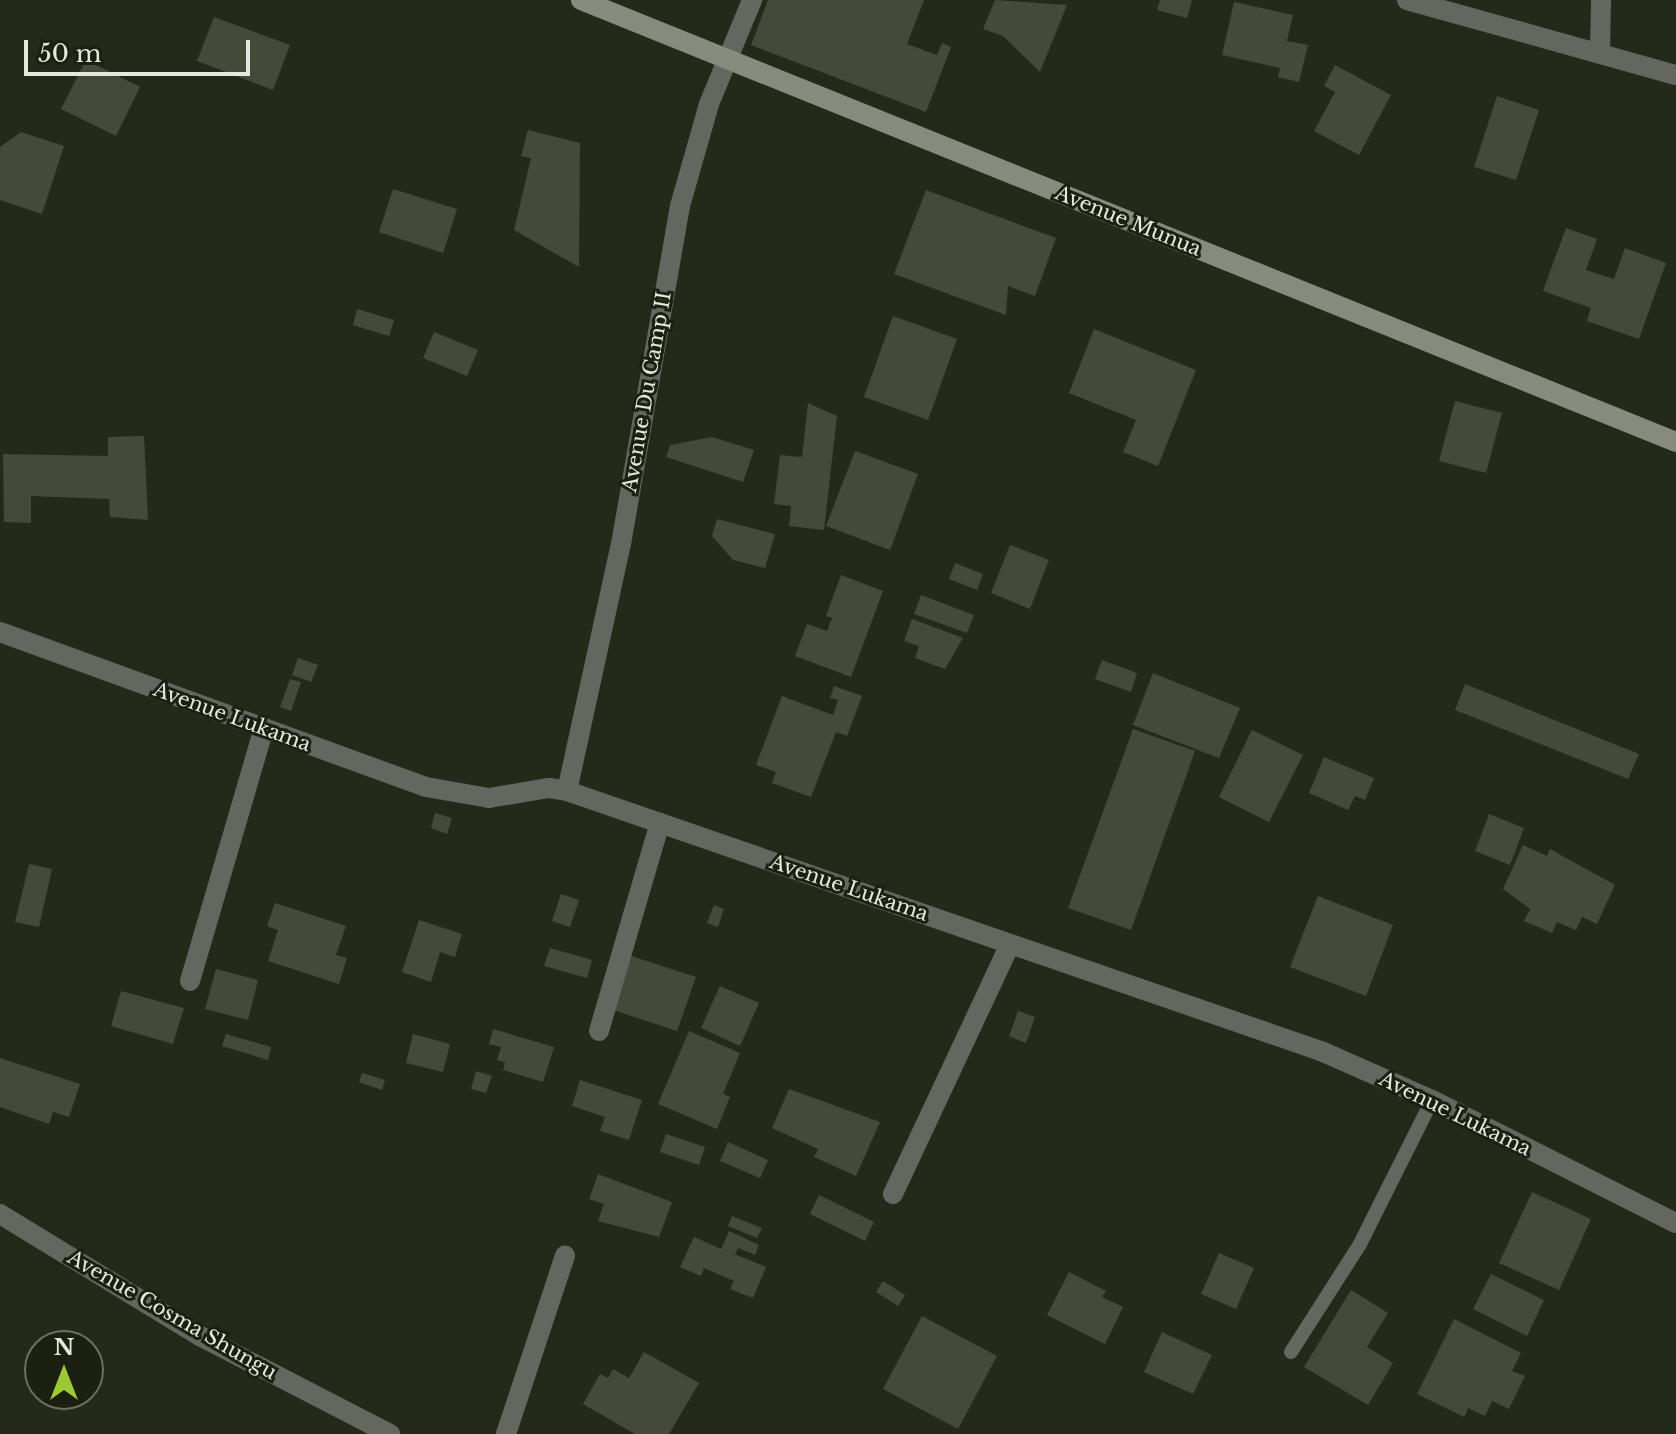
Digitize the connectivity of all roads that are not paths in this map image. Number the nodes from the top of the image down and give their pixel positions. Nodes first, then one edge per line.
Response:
1 (581, 0) edge
2 (752, 0) edge
3 (1407, 0) edge
4 (1601, 0) edge
5 (1600, 52) junction
6 (730, 60) junction
7 (1676, 75) edge
8 (1676, 442) edge
9 (0, 632) edge
10 (264, 728) junction
11 (567, 791) junction
12 (660, 823) junction
13 (1010, 944) junction
14 (190, 981) dead end
15 (599, 1031) dead end
16 (1432, 1100) junction
17 (893, 1194) dead end
18 (0, 1214) edge
19 (1676, 1223) edge
20 (565, 1256) dead end
21 (1291, 1352) dead end
22 (390, 1434) edge
23 (506, 1434) edge

1 - 6 main road, Avenue Munua
2 - 6 street, Avenue Du Camp II
3 - 5 street
4 - 5 street
5 - 7 street
6 - 8 main road, Avenue Munua
6 - 11 street, Avenue Du Camp II
9 - 10 street, Avenue Lukama
10 - 11 street, Avenue Lukama
10 - 14 street
11 - 12 street, Avenue Lukama
12 - 13 street, Avenue Lukama
12 - 15 street
13 - 16 street, Avenue Lukama
13 - 17 street
16 - 19 street, Avenue Lukama
16 - 21 lane
18 - 22 street, Avenue Cosma Shungu
20 - 23 street

